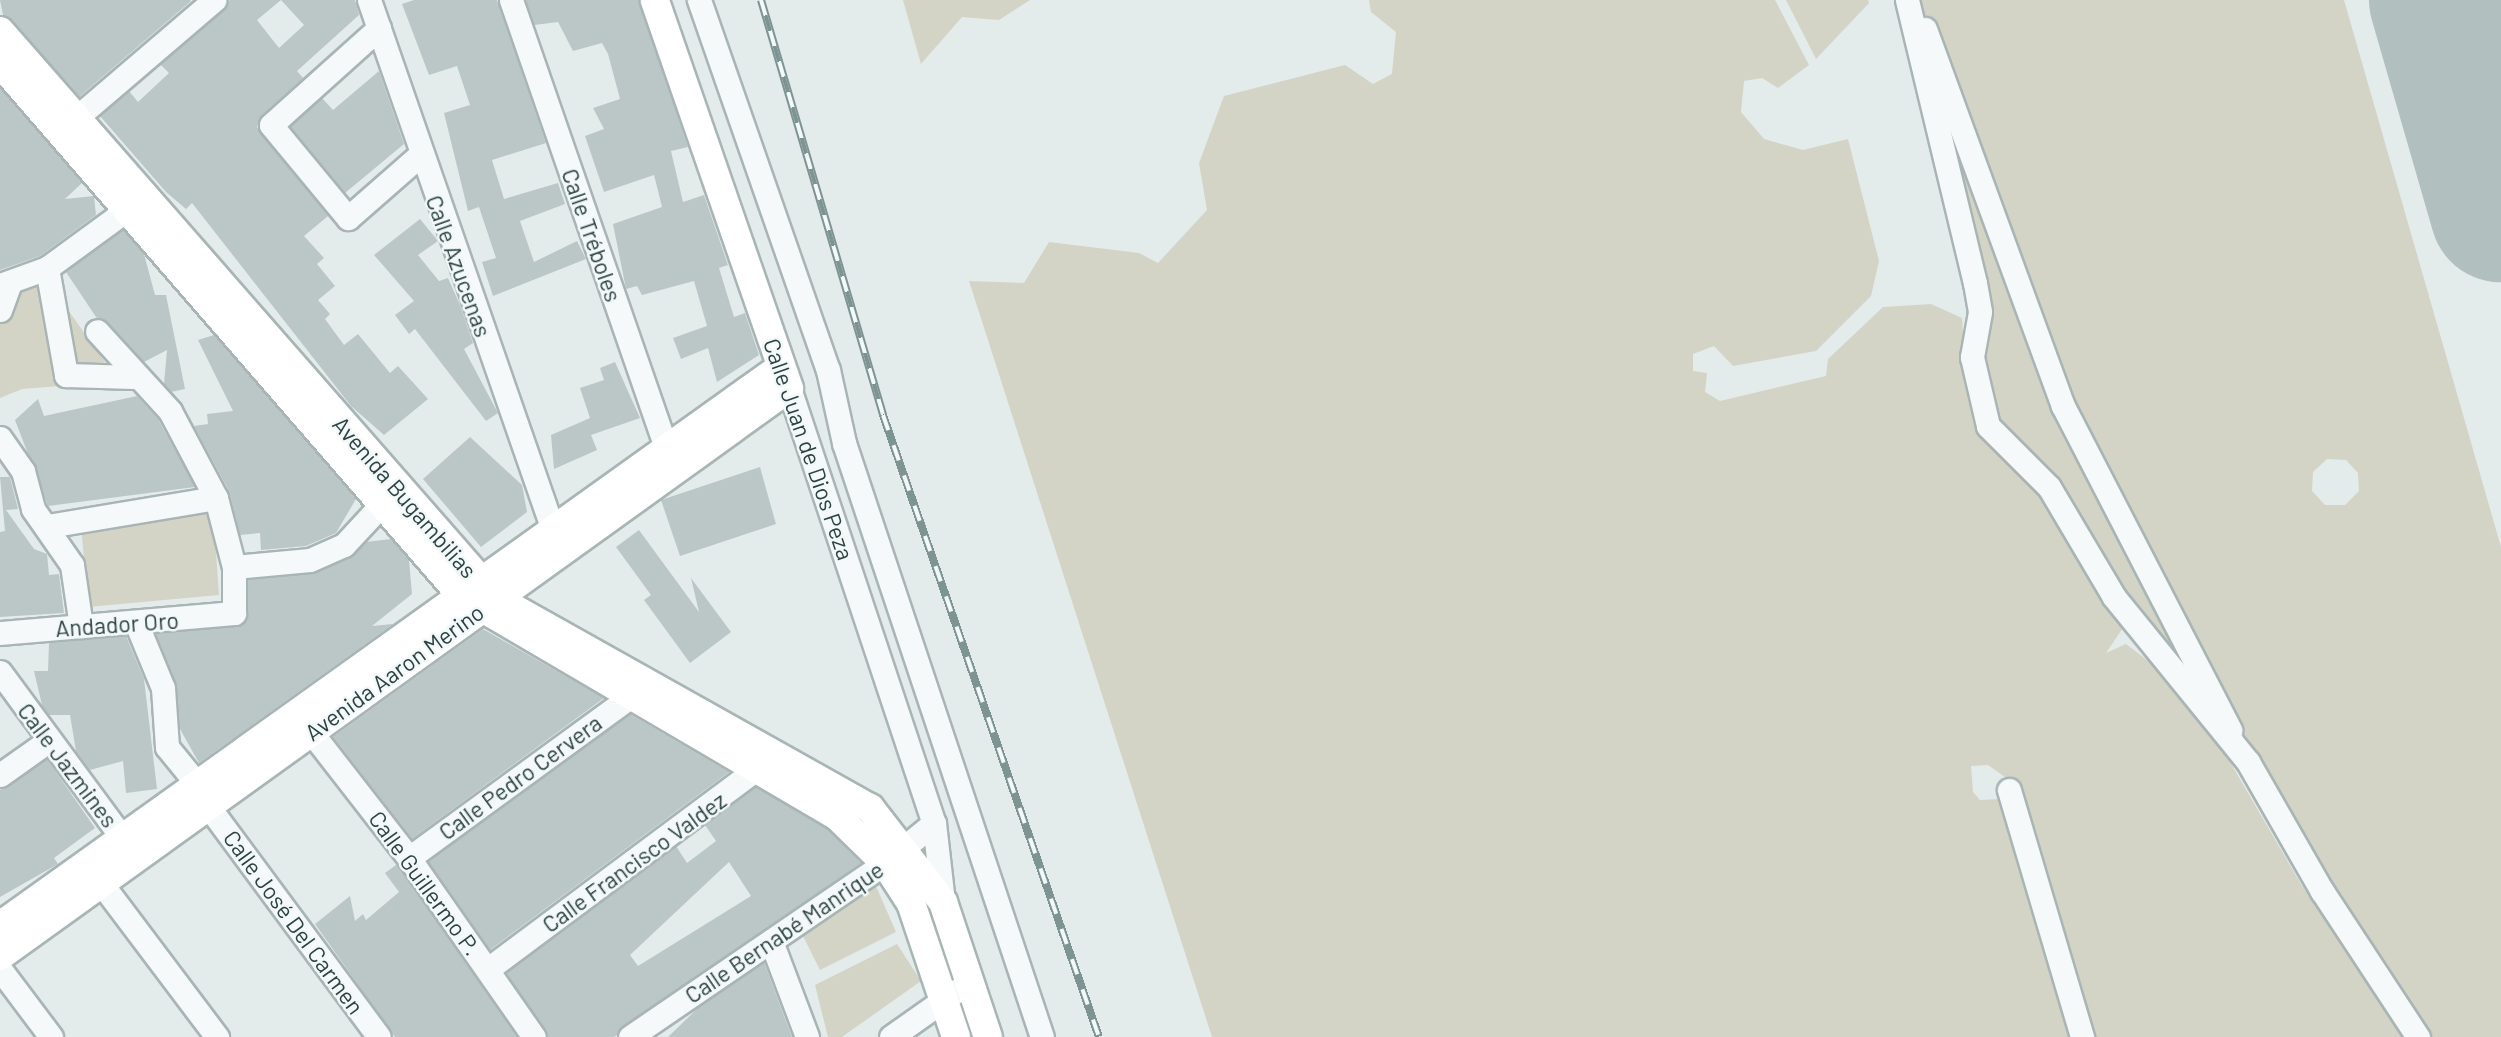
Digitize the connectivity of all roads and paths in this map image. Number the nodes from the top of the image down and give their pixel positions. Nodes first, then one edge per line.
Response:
1 (214, 0) edge
2 (369, 0) edge
3 (511, 0) edge
4 (655, 0) edge
5 (699, 0) edge
6 (1907, 0) edge
7 (1913, 0) edge
8 (379, 28) junction
9 (0, 31) edge
10 (0, 63) edge
11 (76, 118) junction
12 (420, 155) junction
13 (135, 202) junction
14 (47, 268) junction
15 (5, 284) edge
16 (0, 310) edge
17 (97, 331) dead end
18 (134, 377) junction
19 (785, 377) junction
20 (0, 438) edge
21 (670, 460) junction
22 (216, 499) junction
23 (382, 504) junction
24 (48, 526) junction
25 (553, 530) junction
26 (234, 567) junction
27 (479, 597) junction
28 (137, 625) junction
29 (81, 626) junction
30 (0, 633) edge
31 (0, 672) edge
32 (631, 696) junction
33 (311, 732) junction
34 (48, 741) junction
35 (769, 760) junction
36 (2248, 762) junction
37 (0, 775) edge
38 (2009, 790) dead end
39 (203, 795) junction
40 (934, 823) junction
41 (130, 848) junction
42 (895, 855) junction
43 (409, 858) junction
44 (101, 883) junction
45 (943, 902) junction
46 (0, 926) edge
47 (771, 941) junction
48 (0, 956) edge
49 (0, 969) edge
50 (488, 969) junction
51 (970, 981) junction
52 (944, 1000) junction
53 (51, 1037) edge
54 (217, 1037) edge
55 (379, 1037) edge
56 (534, 1037) edge
57 (630, 1037) edge
58 (807, 1037) edge
59 (891, 1037) edge
60 (956, 1037) edge
61 (988, 1037) edge
62 (1042, 1037) edge
63 (2082, 1037) edge
64 (2418, 1037) edge

1 - 11 street
2 - 8 street, Calle Azucenas
3 - 21 street, Calle Tréboles
4 - 19 main road, Calle Juan de Dios Peza
5 - 62 street
6 - 36 street
7 - 36 street
8 - 12 street, Calle Azucenas
8 - 12 street
9 - 11 main road, Avenida Bugambilias
10 - 13 main road, Avenida Bugambilias
11 - 13 main road, Avenida Bugambilias
12 - 25 street, Calle Azucenas
13 - 14 street
13 - 23 main road, Avenida Bugambilias
13 - 27 main road, Avenida Bugambilias
14 - 15 street
14 - 18 street
15 - 16 street
17 - 18 street
18 - 22 street
19 - 21 main road, Avenida Aaron Merino
19 - 40 street, Calle Juan de Dios Peza
20 - 24 street
21 - 25 main road, Avenida Aaron Merino
21 - 27 main road, Avenida Aaron Merino
22 - 24 street
22 - 26 street
23 - 26 street
23 - 27 main road, Avenida Bugambilias
24 - 29 street
25 - 27 main road, Avenida Aaron Merino
26 - 28 street, Andador Oro
27 - 32 main road, Avenida Bugambilias
27 - 33 main road, Avenida Aaron Merino
27 - 35 main road, Avenida Bugambilias
27 - 39 main road, Avenida Aaron Merino
28 - 29 street, Andador Oro
28 - 39 street, Calle José Del Carmen
29 - 30 street, Andador Oro
31 - 34 street, Calle Jazmines
32 - 35 main road, Avenida Bugambilias
32 - 43 street, Calle Pedro Cervera
33 - 39 main road, Avenida Aaron Merino
33 - 43 street, Calle Guillermo P.
34 - 37 street
34 - 41 street, Calle Jazmines
35 - 42 main road, Avenida Bugambilias
35 - 50 street, Calle Francisco Valdez
36 - 64 street
38 - 63 street
39 - 41 main road, Avenida Aaron Merino
39 - 55 street, Calle José Del Carmen
40 - 42 street, Calle Bernabé Manrique
40 - 45 street, Calle Juan de Dios Peza
41 - 44 main road, Avenida Aaron Merino
41 - 46 main road, Avenida Aaron Merino
42 - 45 main road, Calle Juan de Dios Peza
42 - 47 street, Calle Bernabé Manrique
42 - 52 main road
43 - 50 street, Calle Guillermo P.
44 - 48 main road, Avenida Aaron Merino
44 - 54 street
45 - 51 main road, Calle Juan de Dios Peza
47 - 57 street, Calle Bernabé Manrique
47 - 58 street
49 - 53 street
50 - 56 street, Calle Guillermo P.
51 - 52 street
51 - 61 main road, Calle Juan de Dios Peza
52 - 59 street
52 - 60 main road

